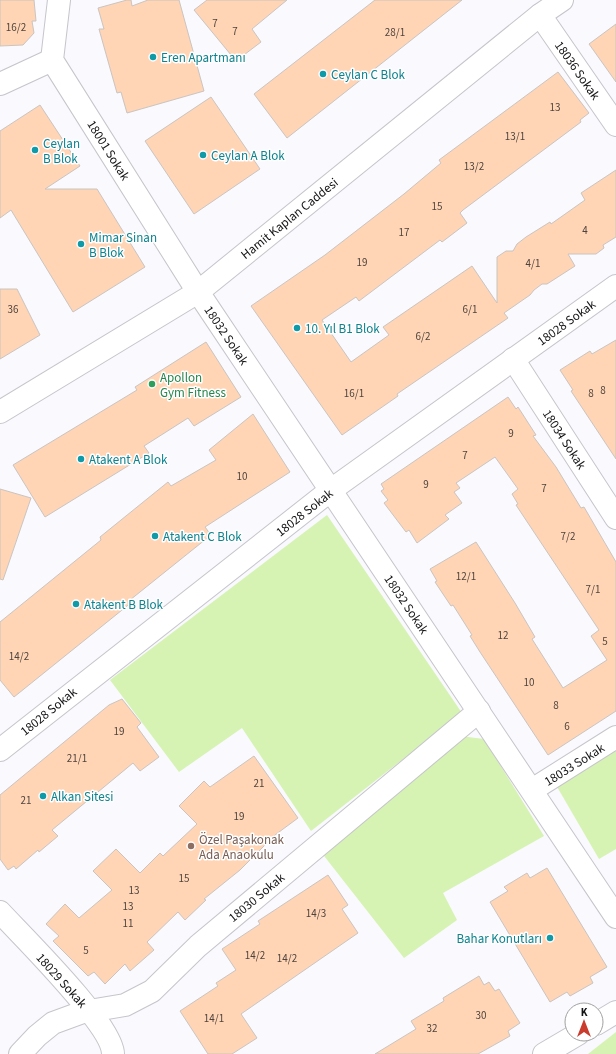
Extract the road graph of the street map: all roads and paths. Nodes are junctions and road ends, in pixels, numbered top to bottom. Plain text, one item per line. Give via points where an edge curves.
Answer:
1 (59, 0) edge
2 (562, 0) edge
3 (540, 15) junction
4 (52, 60) junction
5 (0, 84) edge
6 (616, 125) edge
7 (616, 286) edge
8 (198, 292) junction
9 (513, 360) junction
10 (0, 412) edge
11 (332, 490) junction
12 (616, 518) edge
13 (479, 711) junction
14 (616, 737) edge
15 (0, 750) edge
16 (532, 790) junction
17 (0, 912) edge
18 (616, 917) edge
19 (90, 1011) junction
20 (616, 1012) edge
21 (604, 1019) edge
22 (564, 1042) edge
23 (22, 1053) edge
24 (112, 1054) edge
25 (544, 1054) edge

1 - 4 street
2 - 3 street, Hamit Kaplan Caddesi
3 - 6 street, 18036 Sokak
3 - 8 street, Hamit Kaplan Caddesi
4 - 5 street
4 - 8 street, 18001 Sokak
7 - 9 street, 18028 Sokak
8 - 10 street, Hamit Kaplan Caddesi
8 - 11 street, 18032 Sokak
9 - 11 street, 18028 Sokak
9 - 12 street, 18034 Sokak
11 - 13 street, 18032 Sokak
11 - 15 street, 18028 Sokak
13 - 16 street, 18032 Sokak
13 - 19 street, 18030 Sokak via 198,946 152,991 125,1005
14 - 16 street, 18033 Sokak
16 - 18 street, 18032 Sokak
17 - 19 street, 18029 Sokak
19 - 23 street, 18030 Sokak via 53,1023
19 - 24 street, 18029 Sokak via 110,1042
20 - 21 street
22 - 25 street

